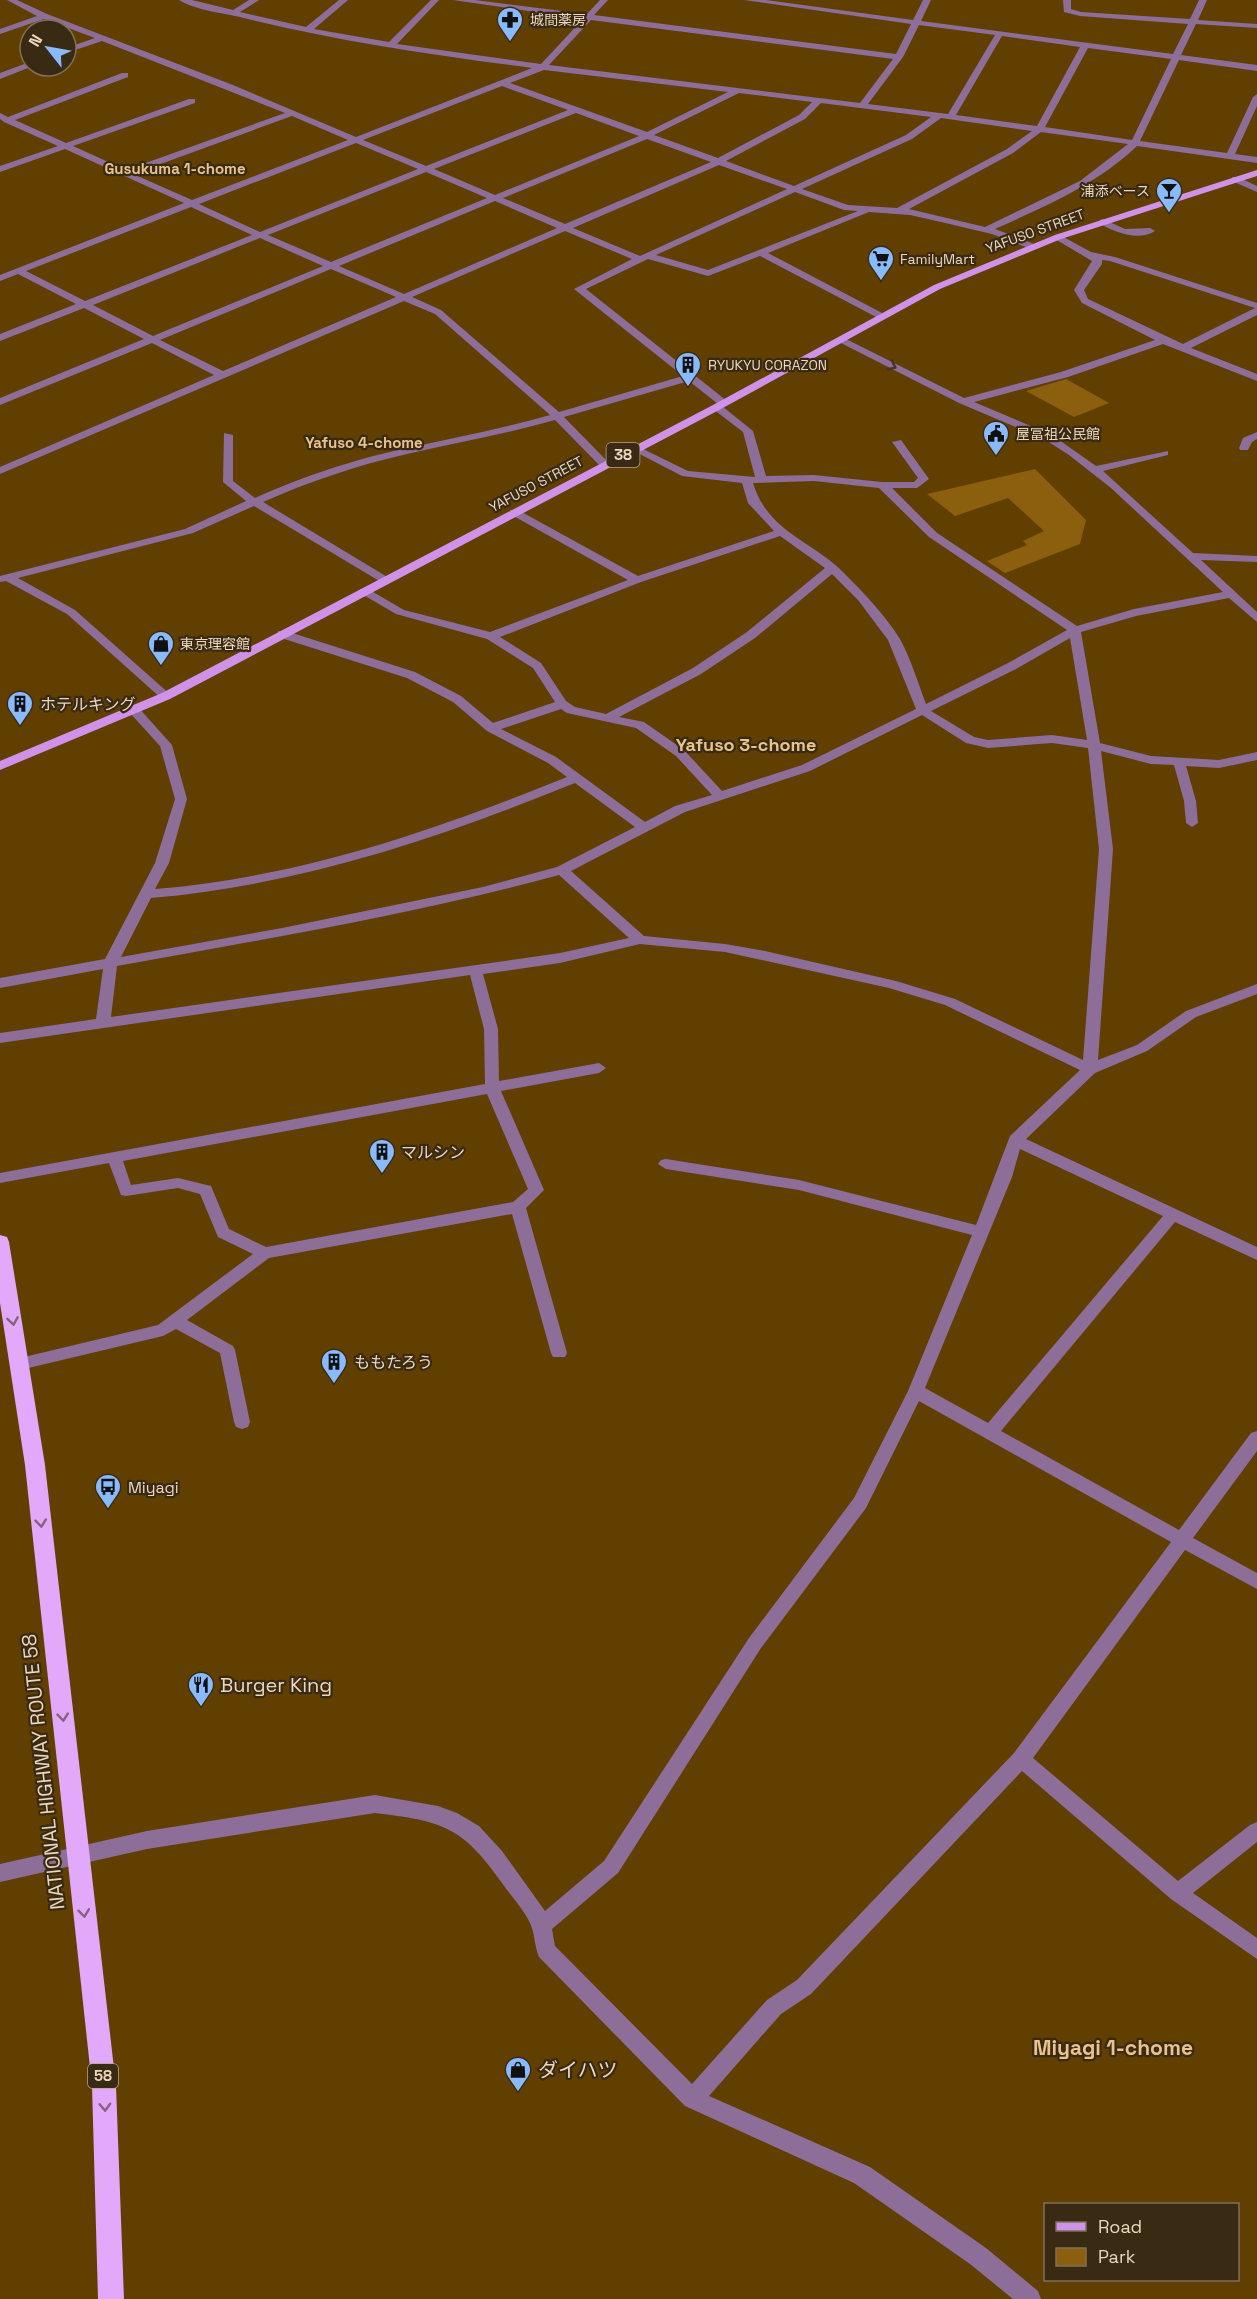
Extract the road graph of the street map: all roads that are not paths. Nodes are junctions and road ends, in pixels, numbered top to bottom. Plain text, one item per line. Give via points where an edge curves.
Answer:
1 (11, 0) edge
2 (183, 0) edge
3 (255, 0) edge
4 (344, 0) edge
5 (435, 0) edge
6 (457, 0) edge
7 (604, 0) edge
8 (748, 0) edge
9 (927, 0) edge
10 (1067, 0) edge
11 (1203, 0) edge
12 (232, 14) junction
13 (44, 16) junction
14 (588, 16) junction
15 (1194, 20) junction
16 (914, 23) junction
17 (1257, 26) edge
18 (306, 31) junction
19 (0, 32) edge
20 (999, 35) junction
21 (103, 38) junction
22 (390, 46) junction
23 (1085, 46) junction
24 (78, 47) edge
25 (899, 57) junction
26 (1177, 58) junction
27 (543, 67) junction
28 (1257, 68) edge
29 (18, 69) edge
30 (125, 75) dead end
31 (0, 76) edge
32 (505, 84) junction
33 (738, 90) junction
34 (1257, 97) edge
35 (820, 99) junction
36 (192, 101) dead end
37 (863, 104) junction
38 (576, 110) junction
39 (290, 114) junction
40 (940, 115) junction
41 (951, 116) junction
42 (4, 118) edge
43 (1040, 129) junction
44 (646, 136) junction
45 (356, 141) junction
46 (1135, 142) junction
47 (67, 146) junction
48 (1230, 156) junction
49 (1257, 160) edge
50 (718, 162) junction
51 (0, 170) edge
52 (426, 170) junction
53 (127, 173) junction
54 (1257, 173) edge
55 (1235, 179) junction
56 (793, 188) junction
57 (1257, 189) edge
58 (493, 198) junction
59 (195, 203) junction
60 (871, 210) junction
61 (897, 212) junction
62 (1104, 222) junction
63 (563, 228) junction
64 (985, 230) junction
65 (1150, 231) dead end
66 (262, 236) junction
67 (1058, 237) junction
68 (1031, 246) junction
69 (760, 253) junction
70 (1092, 255) junction
71 (643, 257) junction
72 (332, 266) junction
73 (19, 271) junction
74 (0, 278) edge
75 (404, 297) junction
76 (86, 305) junction
77 (1257, 306) edge
78 (1257, 311) edge
79 (881, 316) junction
80 (0, 338) edge
81 (154, 339) junction
82 (840, 340) junction
83 (1164, 340) junction
84 (1183, 348) junction
85 (222, 375) junction
86 (688, 378) junction
87 (1257, 378) edge
88 (963, 401) junction
89 (0, 402) edge
90 (720, 405) junction
91 (556, 415) junction
92 (228, 435) dead end
93 (1257, 435) edge
94 (897, 442) dead end
95 (1244, 448) dead end
96 (635, 449) junction
97 (1164, 453) dead end
98 (605, 465) junction
99 (1094, 470) junction
100 (0, 471) edge
101 (761, 479) junction
102 (747, 480) junction
103 (882, 485) junction
104 (254, 502) junction
105 (514, 512) junction
106 (781, 532) junction
107 (1188, 556) junction
108 (1257, 559) edge
109 (832, 568) junction
110 (4, 579) edge
111 (385, 580) junction
112 (637, 580) junction
113 (364, 591) junction
114 (1233, 594) junction
115 (1257, 618) edge
116 (1075, 630) junction
117 (282, 634) junction
118 (491, 636) junction
119 (166, 696) junction
120 (562, 704) junction
121 (134, 710) junction
122 (923, 711) junction
123 (608, 718) junction
124 (491, 728) junction
125 (1094, 745) junction
126 (1257, 756) edge
127 (1179, 762) junction
128 (0, 766) edge
129 (577, 778) junction
130 (720, 796) junction
131 (1192, 823) dead end
132 (644, 828) junction
133 (562, 870) junction
134 (146, 894) junction
135 (640, 940) junction
136 (111, 962) junction
137 (475, 970) junction
138 (0, 983) edge
139 (1257, 989) edge
140 (103, 1022) junction
141 (0, 1038) edge
142 (599, 1068) dead end
143 (1090, 1069) junction
144 (492, 1088) junction
145 (1016, 1140) junction
146 (114, 1156) junction
147 (666, 1164) dead end
148 (0, 1178) edge
149 (518, 1207) junction
150 (1173, 1214) junction
151 (981, 1232) junction
152 (0, 1242) edge
153 (265, 1253) junction
154 (1257, 1254) edge
155 (175, 1321) junction
156 (558, 1353) dead end
157 (20, 1365) junction
158 (916, 1391) junction
159 (242, 1422) dead end
160 (990, 1432) junction
161 (1257, 1438) edge
162 (1184, 1541) junction
163 (1257, 1582) edge
164 (1021, 1759) junction
165 (1257, 1831) edge
166 (77, 1855) junction
167 (0, 1874) edge
168 (1178, 1893) junction
169 (544, 1924) junction
170 (1257, 1950) edge
171 (692, 2099) junction
172 (111, 2299) edge
173 (1030, 2299) edge

1 - 13 street
2 - 12 street
3 - 12 street
4 - 18 street
5 - 22 street
6 - 14 street
7 - 14 street
8 - 16 street
9 - 16 street
10 - 15 street via 1067,10 1080,14
11 - 15 street
12 - 18 street
13 - 19 street
13 - 21 street
14 - 25 street
14 - 27 street
15 - 17 street
15 - 26 street
16 - 20 street
16 - 25 street
18 - 22 street
20 - 23 street
20 - 41 street
21 - 24 street
21 - 39 street
22 - 27 street
23 - 26 street
23 - 43 street
25 - 37 street
26 - 28 street
26 - 46 street
27 - 32 street
27 - 33 street
29 - 31 street
30 - 42 street
32 - 38 street
32 - 45 street
33 - 35 street
33 - 44 street
34 - 48 street
35 - 37 street
35 - 50 street via 802,117
36 - 47 street
37 - 40 street
38 - 44 street
38 - 52 street
39 - 45 street
39 - 53 street
40 - 41 street
40 - 56 street via 909,136
41 - 43 street
42 - 47 street
43 - 46 street
43 - 61 street via 1010,151
44 - 50 street
44 - 58 street
45 - 52 street
45 - 59 street
46 - 48 street
46 - 64 street via 1119,160 1061,195
47 - 51 street
47 - 53 street
48 - 49 street
50 - 56 street
50 - 63 street
52 - 58 street
52 - 66 street
53 - 59 street
54 - 55 main road, YAFUSO STREET / 38
55 - 57 street
55 - 62 main road, YAFUSO STREET / 38
56 - 60 street via 847,208
56 - 71 street
58 - 63 street
58 - 72 street
59 - 66 street
59 - 73 street
60 - 61 street
60 - 69 street
61 - 64 street
62 - 65 street via 1124,232
62 - 67 main road, YAFUSO STREET / 38
63 - 71 street
63 - 75 street
64 - 68 street
66 - 72 street
66 - 76 street
67 - 68 main road, YAFUSO STREET / 38
67 - 70 street
68 - 79 main road, YAFUSO STREET / 38
69 - 71 street via 708,273
69 - 79 street
70 - 77 street
70 - 83 street via 1097,264 1079,290 1080,295
71 - 86 street via 579,289
72 - 75 street
72 - 81 street
73 - 74 street
73 - 76 street
75 - 85 street
75 - 91 street via 438,312
76 - 80 street
76 - 81 street
78 - 84 street
79 - 82 main road, YAFUSO STREET / 38
81 - 85 street
81 - 89 street
82 -> 88 street
82 - 90 main road, YAFUSO STREET / 38
83 - 84 street
83 - 88 street via 1077,373
84 - 87 street
85 - 100 street
86 - 90 street
86 - 91 street
88 - 99 street via 1048,437
90 - 96 main road, YAFUSO STREET / 38
90 - 101 street via 748,431
91 - 98 street
91 - 104 street via 512,429 402,452 286,488
92 - 104 street via 228,482
93 - 95 street via 1247,440
94 - 103 street via 924,479 917,485
96 - 98 main road, YAFUSO STREET / 38
96 - 102 street via 686,474
97 - 99 street
98 - 105 main road, YAFUSO STREET / 38
99 - 107 street
101 - 102 street
101 - 103 street via 814,478
102 - 106 street via 754,503
103 - 116 street via 933,535
104 - 110 street via 189,531
104 - 111 street
105 - 111 main road, YAFUSO STREET / 38
105 - 112 street
106 - 109 street
106 - 112 street
107 - 108 street
107 - 114 street
109 - 122 street via 862,598 894,640
109 - 123 street via 751,635 697,671
110 - 119 street via 71,612
111 - 113 main road, YAFUSO STREET / 38
112 - 118 street
113 - 117 main road, YAFUSO STREET / 38
113 - 118 street via 400,612
114 - 115 street
114 - 116 street via 1134,613
116 - 122 street
116 - 125 street
117 - 119 main road, YAFUSO STREET / 38
117 - 124 street via 411,675 457,699
118 - 120 street via 537,666
119 - 121 main road, YAFUSO STREET / 38
120 - 123 street via 571,710
120 - 124 street
121 - 128 main road, YAFUSO STREET / 38
121 - 134 street via 166,745 181,799 162,863
122 - 125 street via 970,740 988,744 1052,739
122 - 130 street via 806,768
123 - 130 street via 640,725 680,753
124 - 129 street
125 - 127 street via 1151,760
125 - 143 street via 1106,849
126 - 127 street via 1219,764
127 - 131 street
129 - 132 street
129 - 134 street via 477,818 346,860 204,891
130 - 132 street via 680,809
132 - 133 street
133 - 135 street
133 - 136 street via 338,921
134 - 136 street
135 - 137 street via 560,958
135 - 143 street via 765,955 891,984 950,1002
136 - 138 street
136 - 140 street
137 - 140 street
137 - 144 street via 491,1029
139 - 143 street via 1191,1014 1142,1048
140 - 141 street
142 - 144 street
143 - 145 street
144 - 146 street
144 - 149 street via 536,1190
145 - 150 street
145 - 151 street
146 - 148 street
146 - 153 street via 126,1191 178,1183 206,1190 223,1233
147 - 151 street via 799,1185
149 - 153 street
149 - 156 street
150 - 154 street
150 - 160 street
151 - 158 street
152 -> 157 highway, NATIONAL HIGHWAY ROUTE 58 / 58
153 - 155 street
155 - 157 street via 163,1330
155 - 159 street via 227,1350
157 -> 166 highway, NATIONAL HIGHWAY ROUTE 58 / 58 via 35,1465
158 - 160 street
158 - 169 street via 860,1503 755,1643 611,1867
160 - 162 street
161 - 162 street
162 - 163 street
162 - 164 street
164 - 168 street
164 - 171 street via 804,1987 774,2007
165 - 168 street
166 - 167 street
166 - 169 street via 375,1804 410,1808 450,1819 471,1831
166 -> 172 highway, NATIONAL HIGHWAY ROUTE 58 / 58 via 104,2086
168 - 170 street
169 - 171 street via 546,1950
171 - 173 street via 862,2175 978,2256

